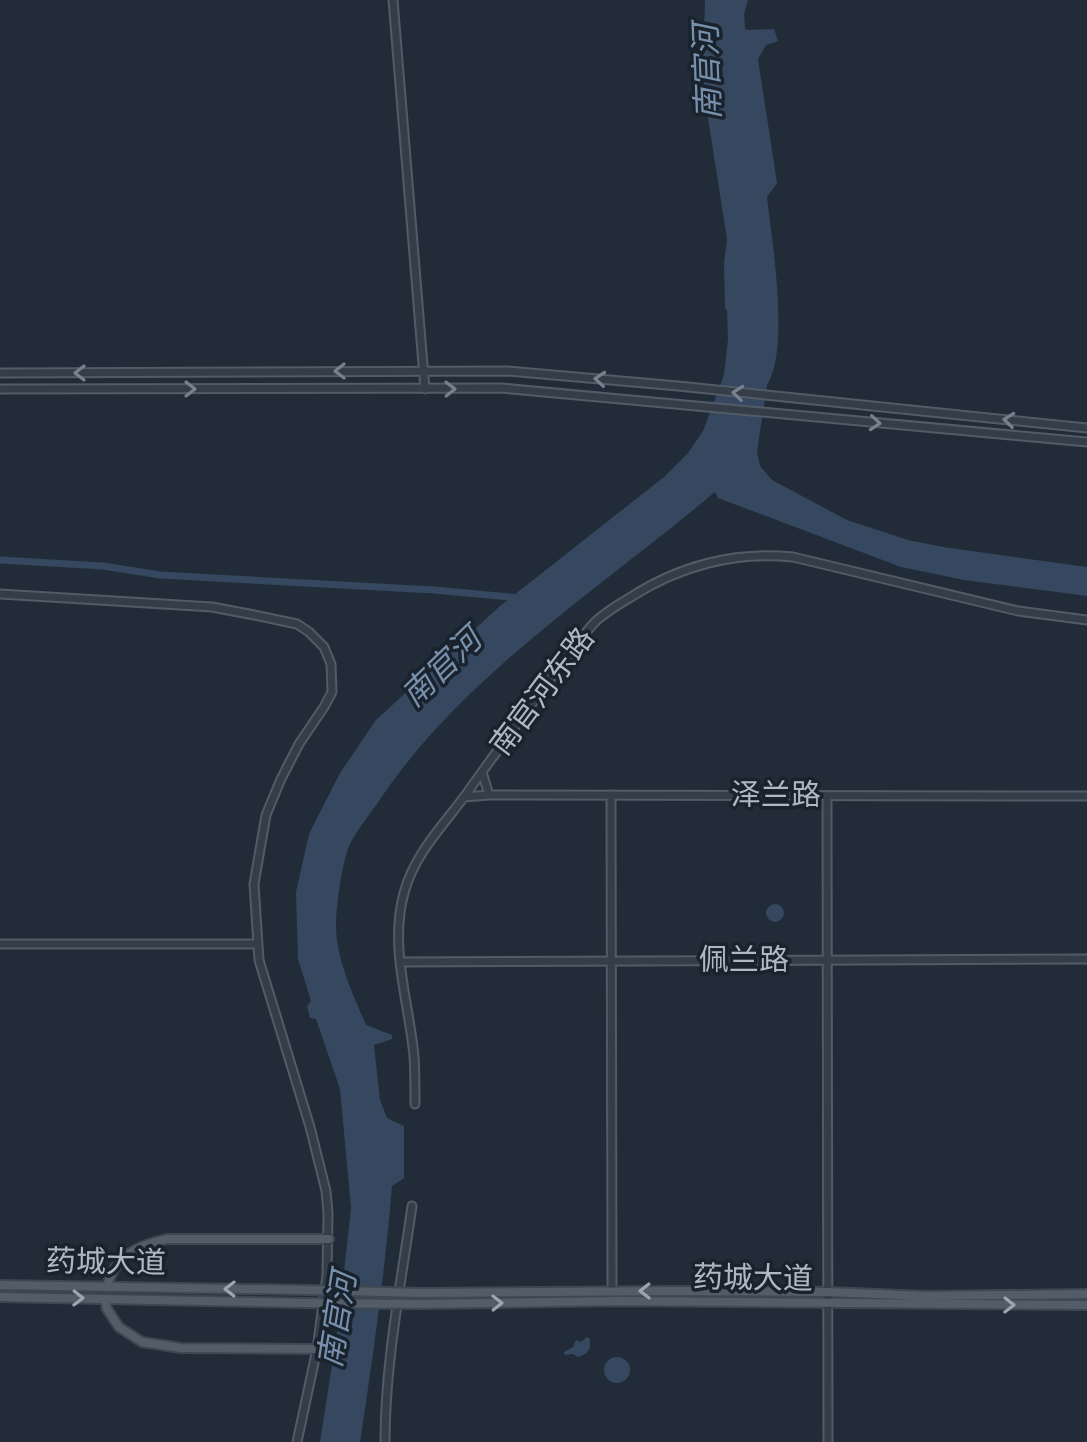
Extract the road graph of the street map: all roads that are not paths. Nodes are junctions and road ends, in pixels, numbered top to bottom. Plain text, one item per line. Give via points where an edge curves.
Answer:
1 (393, 0) edge
2 (423, 371) junction
3 (0, 373) edge
4 (0, 389) edge
5 (425, 389) junction
6 (1087, 428) edge
7 (1087, 442) edge
8 (0, 594) edge
9 (1087, 620) edge
10 (482, 772) junction
11 (489, 795) junction
12 (611, 795) junction
13 (827, 796) junction
14 (1087, 796) edge
15 (464, 797) junction
16 (0, 944) edge
17 (257, 944) junction
18 (1087, 959) edge
19 (827, 960) junction
20 (611, 961) junction
21 (400, 962) junction
22 (415, 1104) dead end
23 (412, 1206) dead end
24 (329, 1239) junction
25 (0, 1285) edge
26 (107, 1287) junction
27 (612, 1291) junction
28 (828, 1292) junction
29 (1087, 1294) edge
30 (0, 1297) edge
31 (105, 1299) junction
32 (828, 1303) junction
33 (1087, 1305) edge
34 (317, 1349) junction
35 (297, 1442) edge
36 (385, 1442) edge
37 (828, 1442) edge

1 - 2 street
2 -> 3 street
2 - 5 street
6 -> 2 street via 507,371
4 -> 5 street
5 -> 7 street via 501,388
8 - 17 street via 212,607 297,624 324,647 332,692 299,744 266,815 254,884
9 - 10 street, 南官河东路 via 1018,611 793,557 707,563 641,590 598,620
10 - 11 street
10 - 15 street, 南官河东路
11 - 12 street, 泽兰路
11 - 15 street, 泽兰路
12 - 13 street, 泽兰路
12 - 20 street
13 - 14 street, 泽兰路
13 - 19 street
15 - 21 street, 南官河东路 via 409,874 400,920
16 - 17 street
17 - 24 street via 326,1191
18 - 19 street, 佩兰路
19 - 20 street, 佩兰路
19 - 28 street
20 - 21 street, 佩兰路
20 - 27 street
21 - 22 street, 南官河东路
23 - 36 street
24 - 26 main road via 167,1239 129,1253 115,1265
24 - 34 street
25 - 26 main road, 药城大道
27 -> 26 main road, 药城大道, bridge
28 -> 27 main road, 药城大道
28 - 29 main road, 药城大道
28 - 32 street
30 -> 31 main road, 药城大道
31 -> 32 main road, 药城大道, bridge
31 - 34 main road via 119,1327 142,1342 181,1348
32 -> 33 main road, 药城大道
32 - 37 street
34 - 35 street

